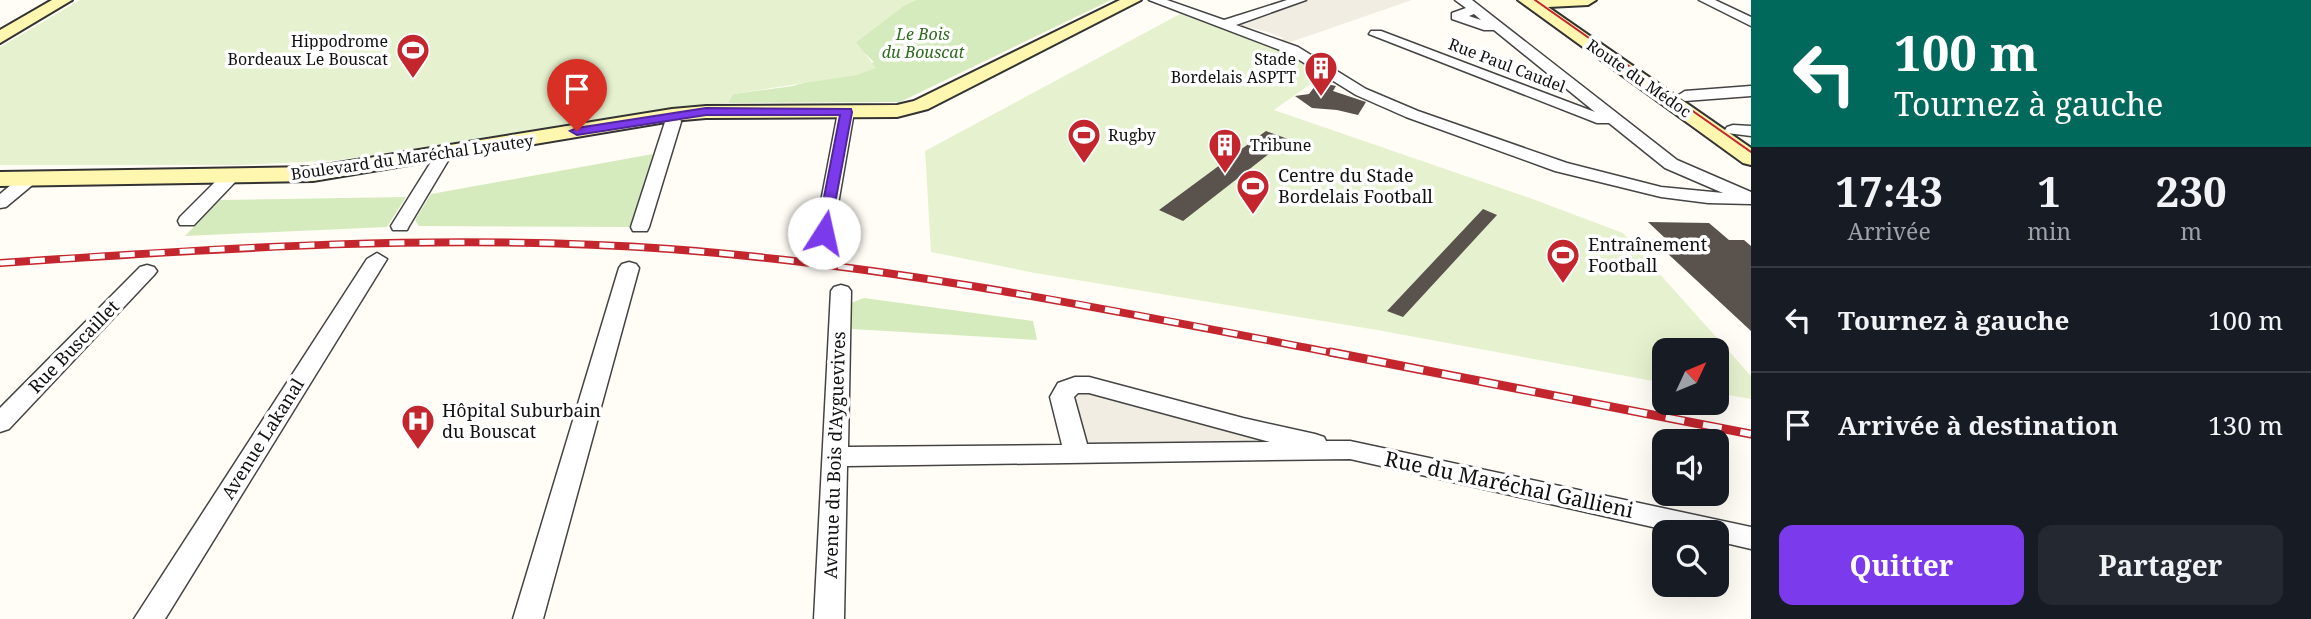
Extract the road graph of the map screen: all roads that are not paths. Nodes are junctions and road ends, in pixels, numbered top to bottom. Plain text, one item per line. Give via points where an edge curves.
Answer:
1 (64, 0) edge
2 (1132, 0) edge
3 (1155, 0) edge
4 (1300, 0) edge
5 (1461, 0) edge
6 (1588, 0) edge
7 (1705, 0) edge
8 (1540, 2) edge
9 (1751, 22) edge
10 (1226, 24) junction
11 (1376, 34) dead end
12 (0, 38) edge
13 (1751, 91) edge
14 (1580, 94) junction
15 (1685, 96) junction
16 (1560, 104) junction
17 (846, 112) junction
18 (672, 116) junction
19 (1626, 128) junction
20 (1742, 130) edge
21 (1751, 142) edge
22 (444, 154) junction
23 (1751, 158) edge
24 (1671, 164) junction
25 (230, 177) junction
26 (0, 178) edge
27 (30, 178) junction
28 (1639, 187) junction
29 (1749, 198) edge
30 (0, 203) edge
31 (187, 221) dead end
32 (400, 226) dead end
33 (640, 227) dead end
34 (824, 233) dead end
35 (377, 259) dead end
36 (629, 268) dead end
37 (147, 271) dead end
38 (841, 291) dead end
39 (0, 423) edge
40 (1350, 450) junction
41 (1077, 455) junction
42 (834, 457) junction
43 (1751, 538) edge
44 (149, 619) edge
45 (528, 619) edge
46 (829, 619) edge

1 - 12 street
2 - 17 street, Boulevard du Maréchal Lyautey via 922,105 897,111
3 - 10 street
4 - 10 street
5 - 14 street
6 - 8 street
7 - 9 street
8 - 15 street, Route du Médoc
8 - 23 street, Route du Médoc
10 - 28 street via 1293,50 1380,100
11 - 16 street, Rue Paul Caudel
13 - 15 street
14 - 16 street
14 - 19 street
15 - 20 street, Route du Médoc
16 - 19 street, Rue Paul Caudel
17 - 18 street, Boulevard du Maréchal Lyautey
17 - 34 street
18 - 22 street, Boulevard du Maréchal Lyautey
18 - 33 street
19 - 24 street
20 - 21 street, Route du Médoc
22 - 25 street, Boulevard du Maréchal Lyautey via 313,174
22 - 32 street
24 - 28 street
24 - 29 street
25 - 27 street, Boulevard du Maréchal Lyautey
25 - 31 street
26 - 27 street, Boulevard du Maréchal Lyautey
27 - 30 street
28 - 29 street via 1709,198
35 - 44 street, Avenue Lakanal
36 - 45 street
37 - 39 street, Rue Buscaillet
38 - 42 street, Avenue du Bois d'Ayguevives
40 - 41 street, Rue du Maréchal Gallieni
40 - 41 street, Rue du Maréchal Gallieni via 1075,385 1062,397
40 - 43 street, Rue du Maréchal Gallieni
41 - 42 street, Rue du Maréchal Gallieni
42 - 46 street, Avenue du Bois d'Ayguevives

